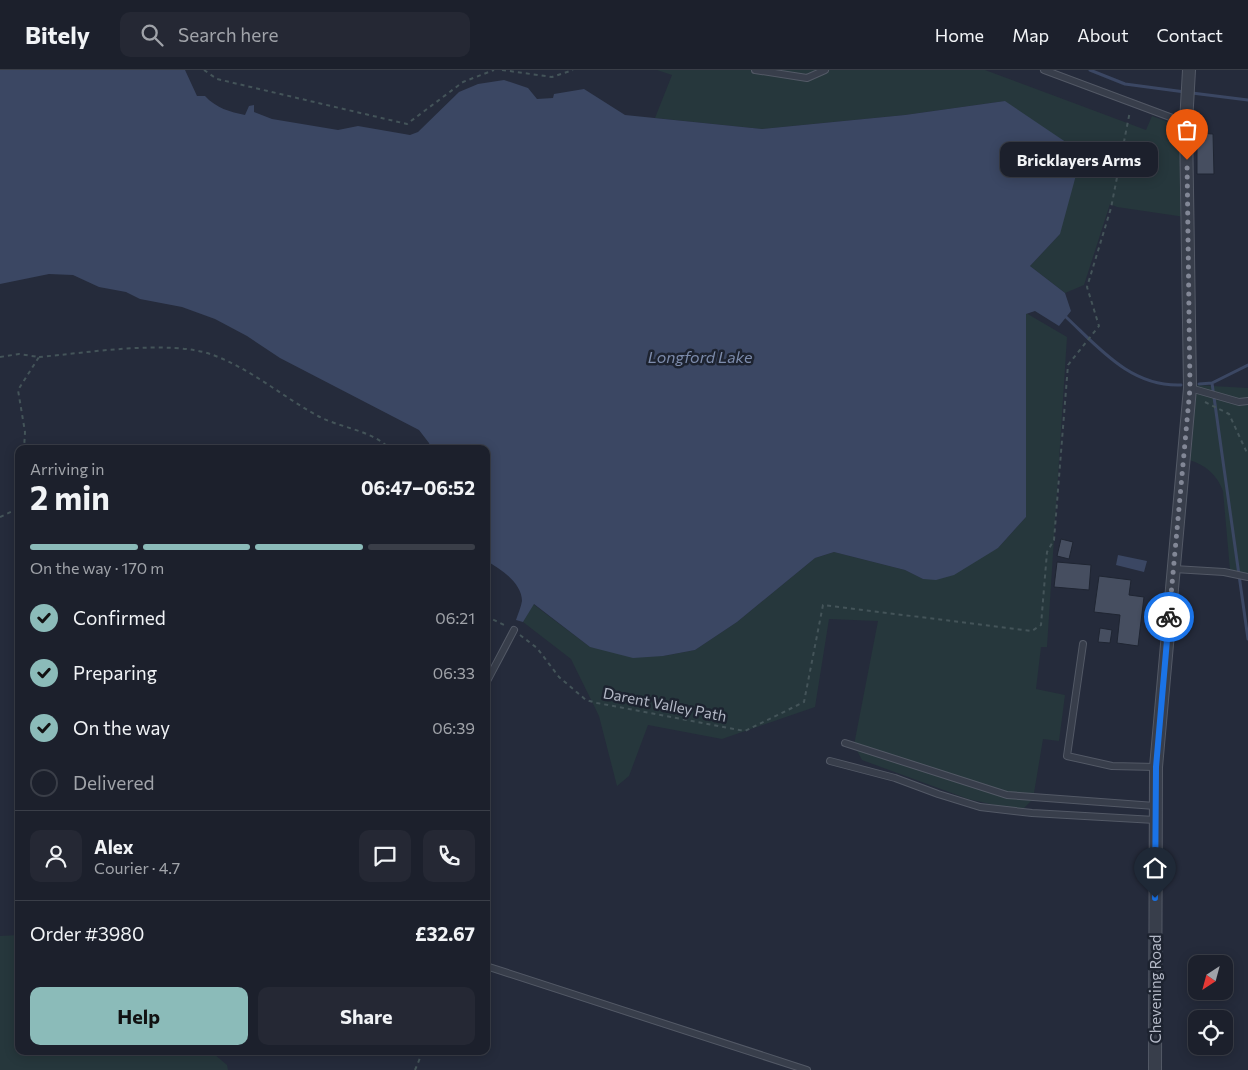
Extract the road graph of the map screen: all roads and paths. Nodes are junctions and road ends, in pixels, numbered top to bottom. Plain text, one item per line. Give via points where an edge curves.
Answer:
1 (204, 70) edge
2 (494, 70) edge
3 (502, 70) edge
4 (572, 70) edge
5 (755, 70) edge
6 (825, 70) edge
7 (1044, 70) edge
8 (1189, 70) edge
9 (1131, 103) junction
10 (1186, 123) junction
11 (0, 357) edge
12 (40, 357) junction
13 (1190, 388) junction
14 (1248, 401) edge
15 (1208, 403) dead end
16 (24, 445) edge
17 (384, 445) edge
18 (1248, 455) edge
19 (15, 510) edge
20 (0, 518) edge
21 (1174, 569) junction
22 (1247, 577) edge
23 (490, 618) edge
24 (514, 630) junction
25 (1083, 644) dead end
26 (490, 676) edge
27 (845, 743) dead end
28 (830, 761) dead end
29 (1156, 767) junction
30 (1155, 806) junction
31 (1155, 820) junction
32 (490, 967) edge
33 (421, 1055) edge
34 (415, 1070) edge
35 (807, 1070) edge
36 (1156, 1070) edge

1 - 2 path via 217,79 407,124 464,82
3 - 4 path via 552,76
5 - 6 lane via 807,78
7 - 9 lane
8 - 10 street, Chevening Road
9 - 10 lane
9 - 24 path, Darent Valley Path via 1111,208 1088,287 1099,326 1068,365 1054,540 1047,552 1041,625 1032,631 823,605 804,702 745,731 586,700 559,677 537,648
10 - 13 street, Chevening Road
11 - 12 path via 19,354
12 - 16 path via 18,390 26,432
12 - 17 path via 162,348 193,349 234,364 319,417 373,437
13 - 14 lane via 1239,402
13 - 21 street, Chevening Road
15 - 18 path via 1229,414
19 - 20 path
21 - 22 lane
21 - 29 street, Chevening Road
23 - 24 path, Darent Valley Path
24 - 26 lane
25 - 29 lane via 1067,756 1112,766
27 - 30 lane via 1007,795
28 - 31 lane via 894,778 980,807
29 - 30 street, Chevening Road
30 - 31 street, Chevening Road
31 - 36 street, Chevening Road
32 - 35 lane
33 - 34 path

